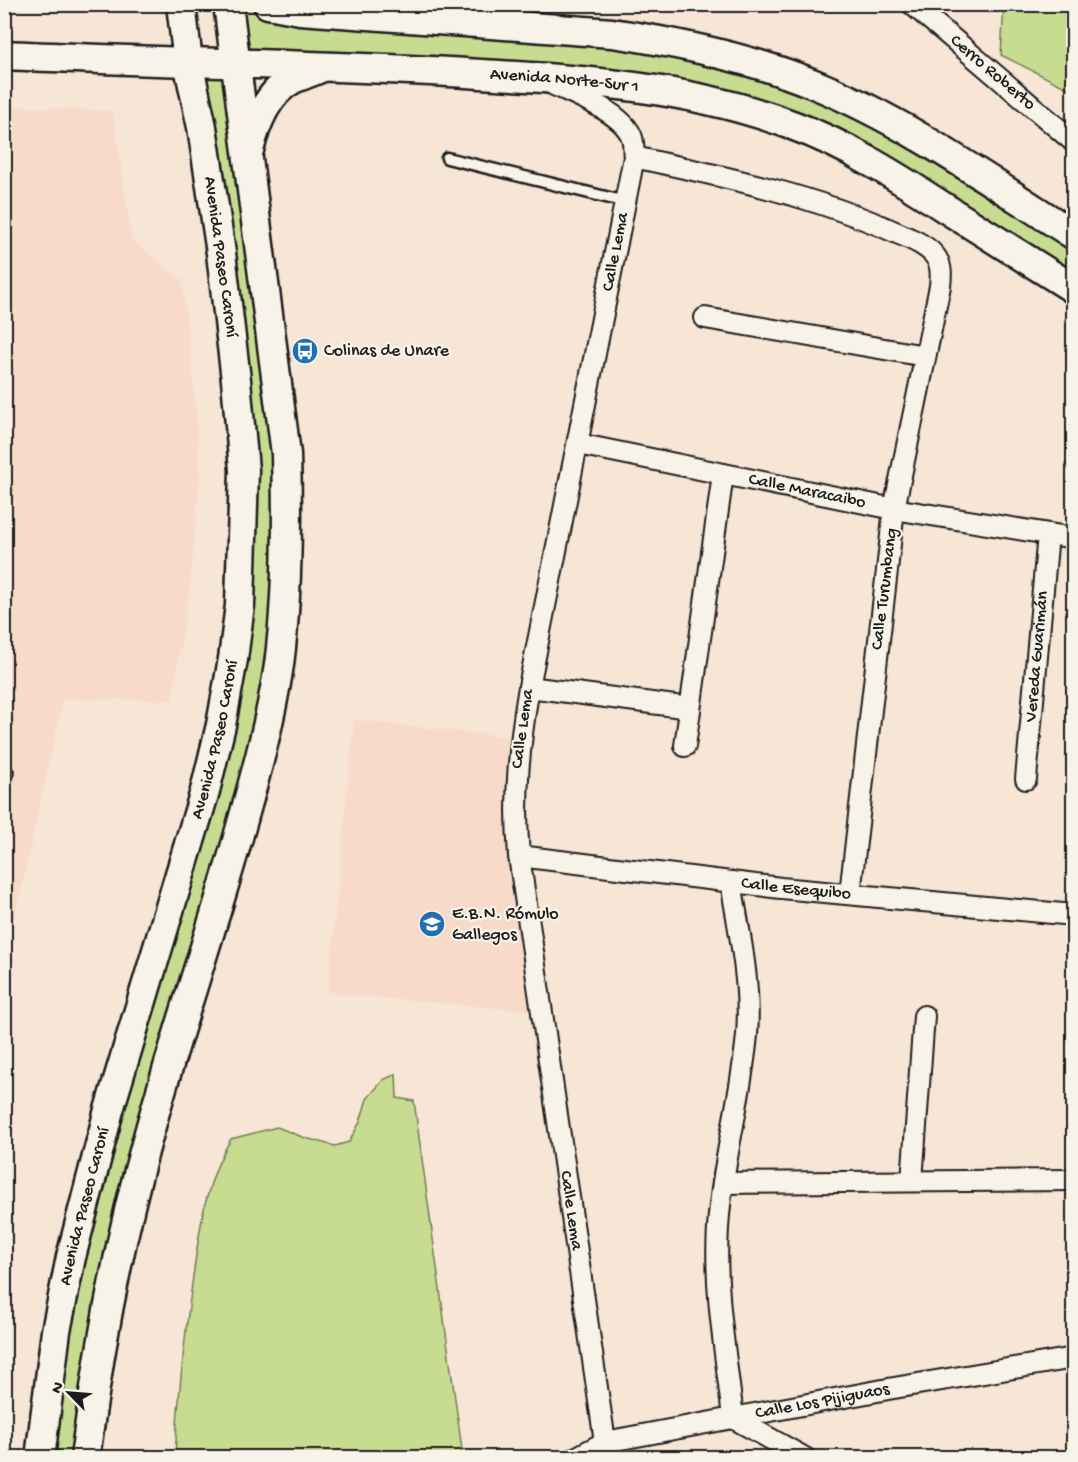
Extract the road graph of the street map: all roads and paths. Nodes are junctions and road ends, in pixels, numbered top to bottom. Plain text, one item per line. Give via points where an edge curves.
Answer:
1 (181, 4) edge
2 (228, 4) edge
3 (268, 4) edge
4 (912, 4) edge
5 (291, 7) edge
6 (443, 12) edge
7 (4, 55) edge
8 (188, 62) junction
9 (236, 64) junction
10 (326, 66) junction
11 (534, 76) junction
12 (1074, 142) edge
13 (248, 155) junction
14 (634, 157) junction
15 (447, 158) dead end
16 (626, 202) junction
17 (1074, 235) edge
18 (1074, 289) edge
19 (705, 318) dead end
20 (925, 356) junction
21 (578, 444) junction
22 (723, 474) junction
23 (894, 509) junction
24 (1048, 534) junction
25 (1074, 538) edge
26 (529, 687) junction
27 (690, 708) junction
28 (685, 746) dead end
29 (1026, 779) dead end
30 (519, 856) junction
31 (731, 882) junction
32 (850, 894) junction
33 (1074, 915) edge
34 (924, 1016) dead end
35 (1074, 1180) edge
36 (912, 1181) junction
37 (723, 1183) junction
38 (1074, 1358) edge
39 (733, 1418) junction
40 (605, 1442) junction
41 (40, 1458) edge
42 (85, 1458) edge
43 (575, 1458) edge
44 (805, 1458) edge

1 - 8 street, Avenida Paseo Caroní
2 - 9 street
3 - 5 street
4 - 12 street, Cerro Roberto
5 - 6 street
6 - 17 street via 662,40 766,67 814,84 896,123
7 - 8 street, Avenida Norte-Sur 1
8 - 9 street, Avenida Norte-Sur 1
8 - 41 street, Avenida Paseo Caroní via 219,242 236,380 244,470 240,605 229,681 205,791 110,1110 71,1257 56,1331
9 - 10 street, Avenida Norte-Sur 1
9 - 13 street
10 - 11 street, Avenida Norte-Sur 1
10 - 13 street via 292,80 271,98 255,128
11 - 14 street, Calle Lema via 617,117 632,136
11 - 18 street, Avenida Norte-Sur 1 via 651,88 791,124 897,177
13 - 42 street via 286,454 287,565 278,667 248,804 171,1055 126,1222 107,1307
14 - 16 street, Calle Lema
14 - 20 street, Calle Turumbang via 788,194 919,243 937,258 941,271
15 - 16 lane
16 - 21 street, Calle Lema
19 - 20 street
20 - 23 street, Calle Turumbang
21 - 22 street, Calle Maracaibo
21 - 26 street, Calle Lema
22 - 23 street, Calle Maracaibo
22 - 27 street
23 - 24 street, Calle Maracaibo
23 - 32 street, Calle Turumbang
24 - 25 street, Calle Maracaibo
24 - 29 street, Vereda Guarimán
26 - 27 street
26 - 30 street, Calle Lema via 516,778
27 - 28 street
30 - 31 street, Calle Esequibo
30 - 40 street, Calle Lema
31 - 32 street, Calle Esequibo
31 - 37 street via 745,977 747,1034
32 - 33 street, Calle Esequibo
34 - 36 street
35 - 36 street
36 - 37 street
37 - 39 street via 716,1258
38 - 39 street, Calle Los Pijiguaos
39 - 40 street, Calle Los Pijiguaos
39 - 44 street
40 - 43 street, Calle Los Pijiguaos

